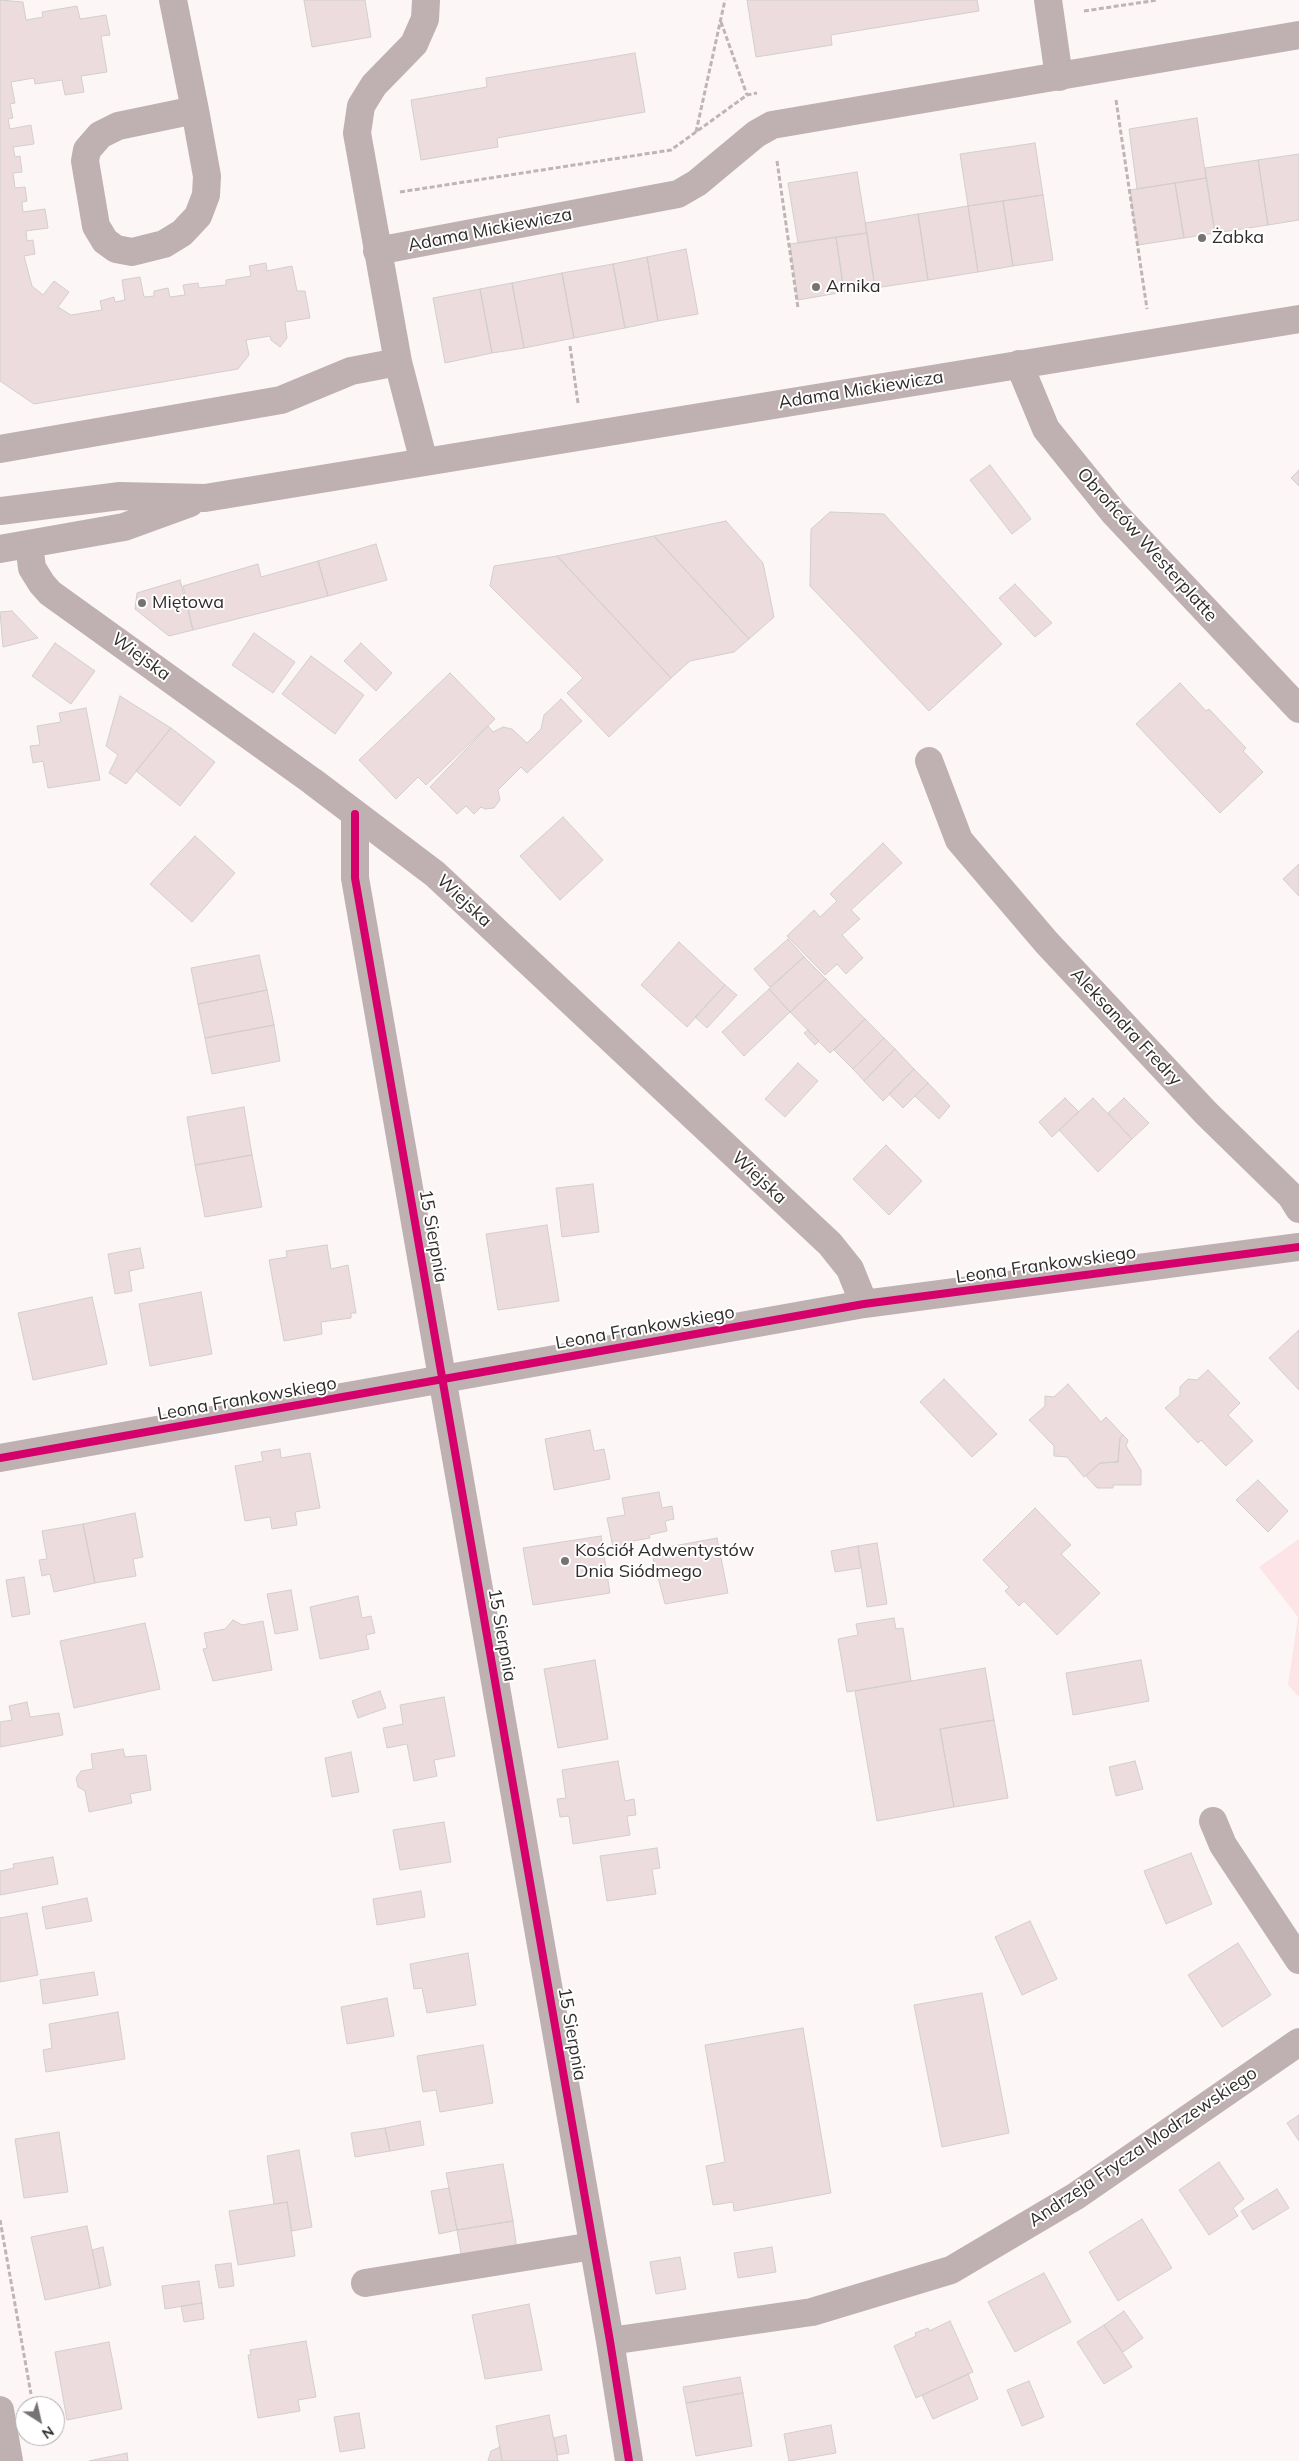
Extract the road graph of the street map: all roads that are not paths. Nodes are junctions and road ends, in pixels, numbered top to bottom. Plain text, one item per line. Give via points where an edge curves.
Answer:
1 (173, 0) edge
2 (426, 0) edge
3 (1048, 0) edge
4 (1299, 35) edge
5 (1072, 75) junction
6 (195, 110) junction
7 (377, 251) junction
8 (1299, 319) edge
9 (398, 362) junction
10 (1019, 364) junction
11 (0, 449) edge
12 (424, 462) junction
13 (205, 498) junction
14 (0, 511) edge
15 (29, 544) junction
16 (0, 548) edge
17 (1299, 709) edge
18 (929, 760) dead end
19 (355, 814) junction
20 (1299, 1209) edge
21 (1299, 1247) edge
22 (864, 1304) junction
23 (442, 1380) junction
24 (0, 1458) edge
25 (1213, 1821) dead end
26 (1299, 1960) edge
27 (1299, 2042) edge
28 (593, 2246) junction
29 (366, 2283) dead end
30 (610, 2341) junction
31 (0, 2410) edge
32 (9, 2461) edge
33 (629, 2461) edge

1 - 6 street
2 - 7 street via 425,19 414,44 374,85 361,106 357,133
3 - 5 street
4 - 5 street, Adama Mickiewicza
5 - 7 street, Adama Mickiewicza via 772,125 678,194
6 - 6 street via 207,176 206,195 198,216 182,233 164,244 132,252 116,249 96,226 85,161 88,150 100,135 118,126
7 - 9 street
8 - 10 street, Adama Mickiewicza
9 - 11 street via 351,371 281,400
9 - 12 street
10 - 12 street, Adama Mickiewicza
10 - 17 street, Obrońców Westerplatte via 1046,429 1114,513
12 - 13 street, Adama Mickiewicza
13 - 14 street, Adama Mickiewicza via 120,496
13 - 15 street, Adama Mickiewicza via 124,527
15 - 16 street, Adama Mickiewicza
15 - 19 street, Wiejska via 32,568 50,593
18 - 20 street, Aleksandra Fredry via 959,840 1047,943 1206,1113 1291,1196
19 - 22 street, Wiejska via 435,874 830,1244 850,1269
19 - 23 street, 15 Sierpnia via 355,878
21 - 22 street, Leona Frankowskiego
22 - 23 street, Leona Frankowskiego
23 - 24 street, Leona Frankowskiego
23 - 28 street, 15 Sierpnia
25 - 26 street via 1223,1845
27 - 30 street, Andrzeja Frycza Modrzewskiego via 1076,2196 951,2270 812,2312
28 - 29 street
28 - 30 street, 15 Sierpnia
30 - 33 street, 15 Sierpnia
31 - 32 street

